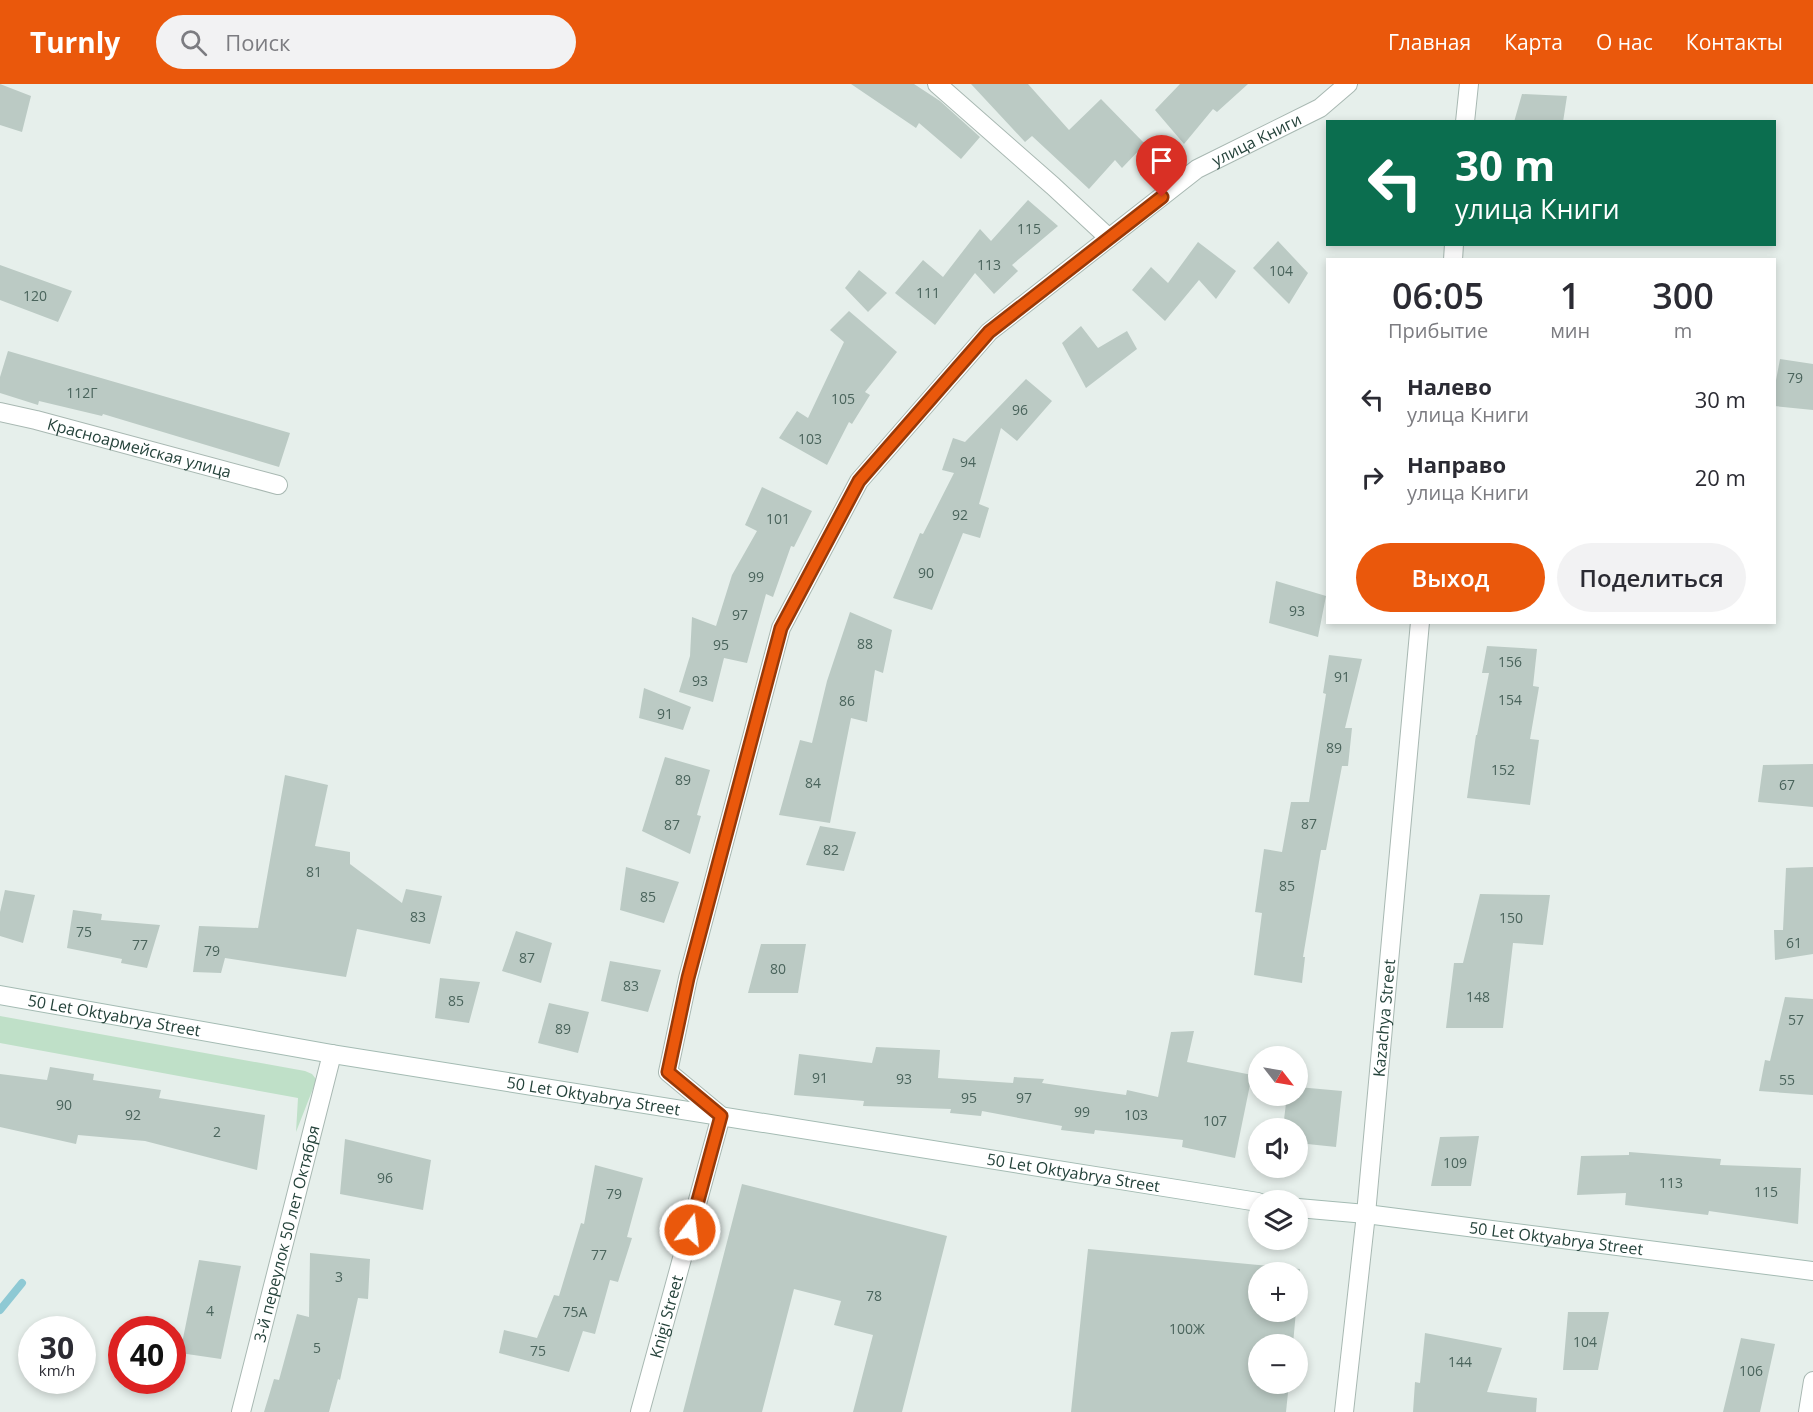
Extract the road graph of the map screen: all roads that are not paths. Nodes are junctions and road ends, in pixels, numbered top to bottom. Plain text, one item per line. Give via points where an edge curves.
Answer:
1 (937, 84) edge
2 (1348, 84) edge
3 (1469, 84) edge
4 (1465, 120) edge
5 (1109, 238) junction
6 (0, 412) edge
7 (278, 485) dead end
8 (1420, 624) edge
9 (0, 995) edge
10 (332, 1054) junction
11 (721, 1116) junction
12 (1248, 1200) edge
13 (1308, 1209) edge
14 (1366, 1214) junction
15 (1813, 1270) edge
16 (1813, 1381) edge
17 (241, 1412) edge
18 (640, 1412) edge
19 (1344, 1412) edge
20 (1808, 1412) edge

1 - 5 street
2 - 5 street, улица Книги via 1320,108 1197,169
3 - 4 street
5 - 11 street, улица Книги via 989,332 859,481 781,628 688,978 668,1072
6 - 7 street, Красноармейская улица
8 - 14 street, Kazachya Street
9 - 10 street, 50 Let Oktyabrya Street
10 - 11 street, 50 Let Oktyabrya Street
10 - 17 street, 3-й переулок 50 лет Октября
11 - 12 street, 50 Let Oktyabrya Street
11 - 18 street, Knigi Street
13 - 14 street, 50 Let Oktyabrya Street
14 - 15 street, 50 Let Oktyabrya Street
14 - 19 street, Kazachya Street
16 - 20 street

